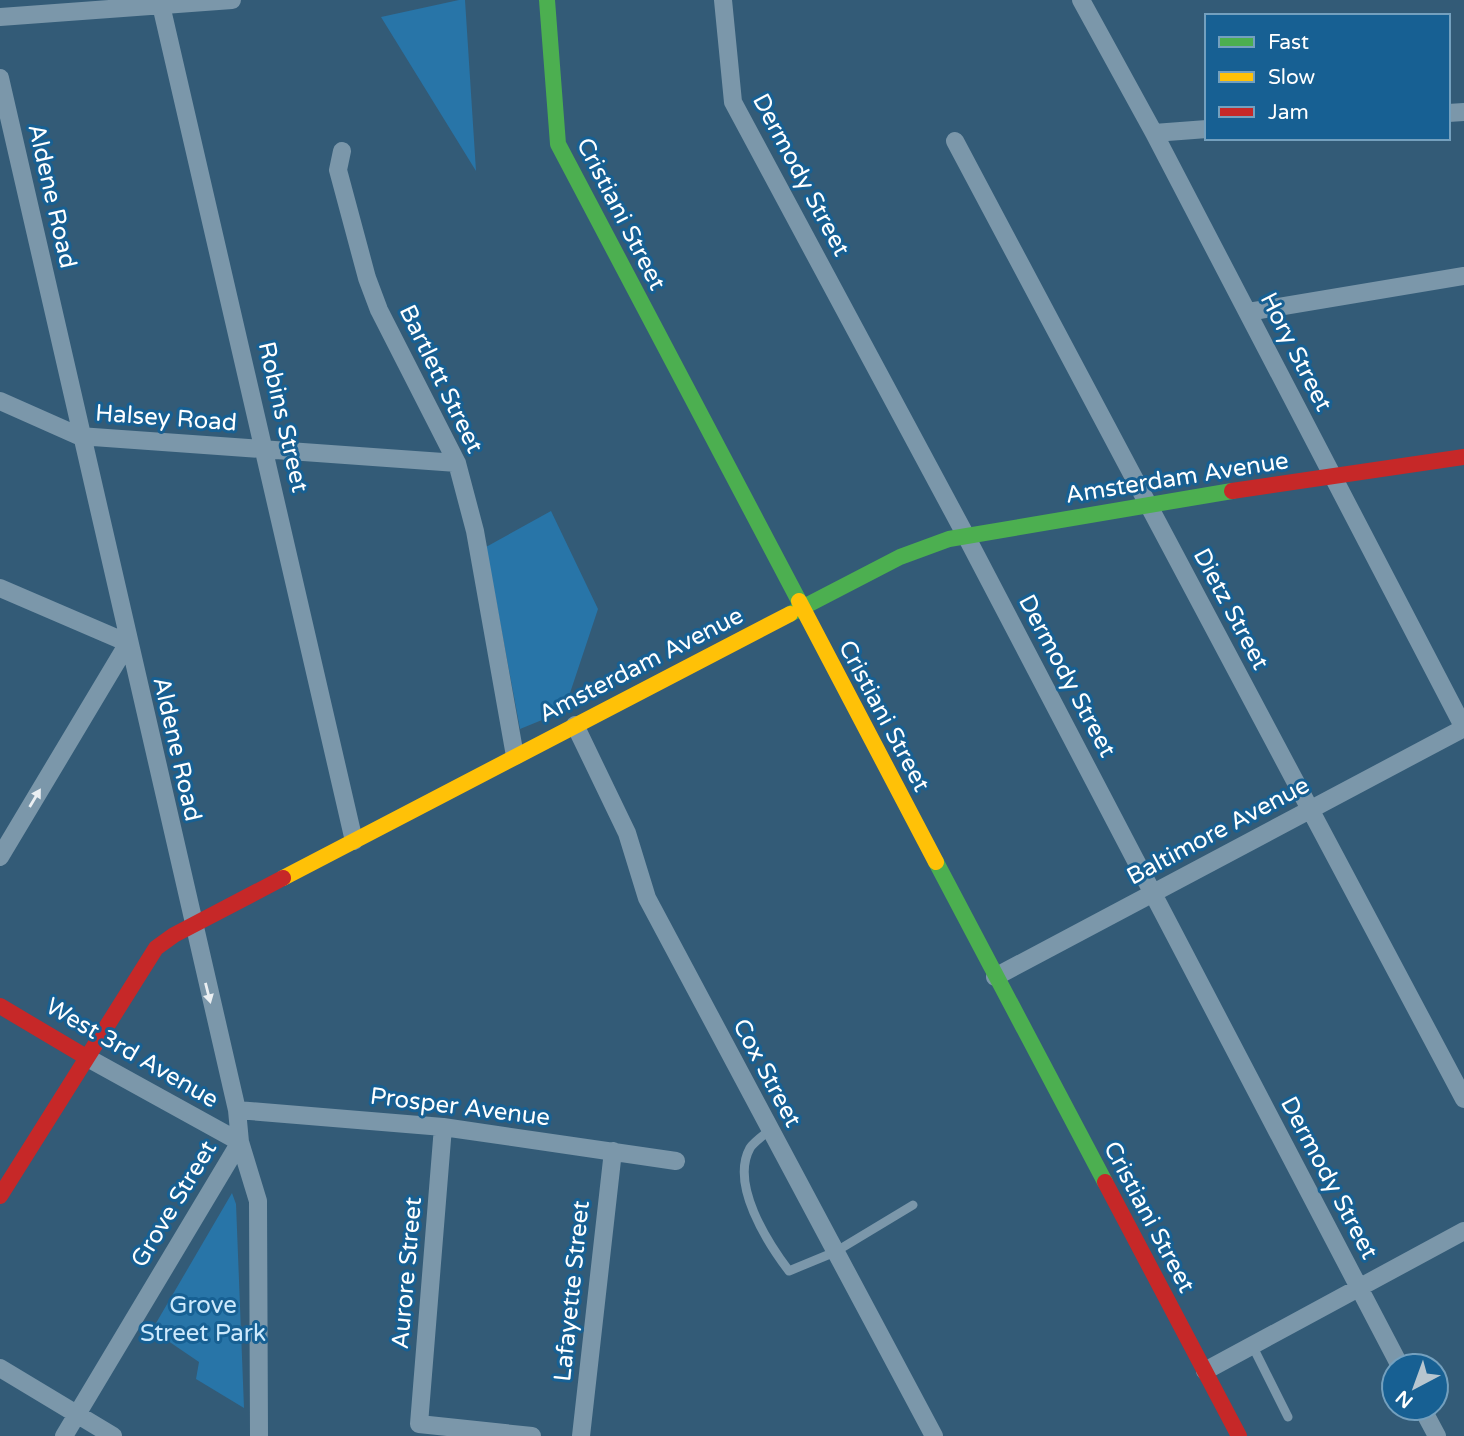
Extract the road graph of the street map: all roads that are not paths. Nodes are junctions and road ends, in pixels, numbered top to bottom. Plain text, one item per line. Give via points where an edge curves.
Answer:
1 (232, 0) edge
2 (547, 0) edge
3 (723, 0) edge
4 (1082, 0) edge
5 (161, 5) junction
6 (0, 17) edge
7 (0, 78) edge
8 (1205, 129) edge
9 (1154, 133) junction
10 (955, 141) dead end
11 (342, 151) dead end
12 (1464, 276) edge
13 (1248, 312) junction
14 (0, 401) edge
15 (81, 436) junction
16 (266, 449) junction
17 (1464, 457) edge
18 (457, 463) junction
19 (1332, 478) junction
20 (1147, 503) junction
21 (966, 536) junction
22 (0, 588) edge
23 (802, 608) junction
24 (128, 643) junction
25 (575, 725) junction
26 (1464, 728) edge
27 (515, 756) junction
28 (1310, 810) junction
29 (354, 841) junction
30 (0, 857) edge
31 (1153, 893) junction
32 (192, 926) junction
33 (995, 977) junction
34 (0, 1006) edge
35 (86, 1057) junction
36 (1464, 1099) edge
37 (237, 1110) junction
38 (443, 1127) junction
39 (770, 1130) junction
40 (240, 1142) junction
41 (613, 1151) junction
42 (676, 1161) dead end
43 (0, 1196) edge
44 (913, 1205) dead end
45 (1464, 1231) edge
46 (835, 1252) junction
47 (1359, 1287) junction
48 (1252, 1345) junction
49 (1393, 1352) edge
50 (0, 1368) edge
51 (1205, 1371) junction
52 (77, 1414) junction
53 (1288, 1417) dead end
54 (64, 1436) edge
55 (113, 1436) edge
56 (259, 1436) edge
57 (532, 1436) edge
58 (581, 1436) edge
59 (934, 1436) edge
60 (1239, 1436) edge

1 - 5 street
2 - 23 main road, Cristiani Street via 558,144
3 - 21 street, Dermody Street via 733,102
4 - 9 street, Hory Street
5 - 6 street
5 - 16 street, Robins Street
7 - 15 street, Aldene Road
8 - 9 street
9 - 13 street, Hory Street
10 - 20 street, Dietz Street
11 - 18 street, Bartlett Street via 338,170 371,289
12 - 13 street
13 - 19 street, Hory Street
14 - 15 street, Halsey Road
15 - 16 street, Halsey Road
15 - 24 street, Aldene Road
16 - 18 street, Halsey Road
16 - 29 street, Robins Street
17 - 19 main road, Amsterdam Avenue
18 - 27 street, Bartlett Street via 475,531
19 - 20 main road, Amsterdam Avenue
19 - 26 street, Hory Street
20 - 21 main road, Amsterdam Avenue
20 - 28 street, Dietz Street
21 - 23 main road, Amsterdam Avenue via 900,557
21 - 31 street, Dermody Street
22 - 24 street
23 - 25 main road, Amsterdam Avenue
23 - 33 main road, Cristiani Street
30 -> 24 street
24 - 32 street, Aldene Road
25 - 27 main road, Amsterdam Avenue
25 - 39 street, Cox Street via 627,833 647,898
26 - 28 street, Baltimore Avenue
27 - 29 main road, Amsterdam Avenue
28 - 31 street, Baltimore Avenue
28 - 36 street, Dietz Street
29 - 32 main road, Amsterdam Avenue
31 - 33 street, Baltimore Avenue
31 - 47 street, Dermody Street
32 - 35 main road, Amsterdam Avenue via 156,948
32 -> 37 street, Aldene Road
33 - 51 main road, Cristiani Street
34 - 35 main road, West 3rd Avenue
35 - 40 street, West 3rd Avenue
35 - 43 main road, Amsterdam Avenue
37 - 38 street, Prosper Avenue
37 - 40 street, Aldene Road
38 - 41 street, Prosper Avenue
38 - 57 street, Aurore Street via 419,1424
39 - 46 street, Cox Street
39 - 46 lane via 751,1147 744,1189 779,1258 789,1271
40 - 52 street, Grove Street
40 - 56 street, Aldene Road via 258,1201
41 - 42 street, Prosper Avenue
41 - 58 street, Lafayette Street
44 - 46 lane
45 - 47 street
46 - 59 street, Cox Street
47 - 48 street
47 - 49 street, Dermody Street
48 - 51 street
48 - 53 lane
50 - 52 street
51 - 60 main road, Cristiani Street
52 - 54 street, Grove Street
52 - 55 street

